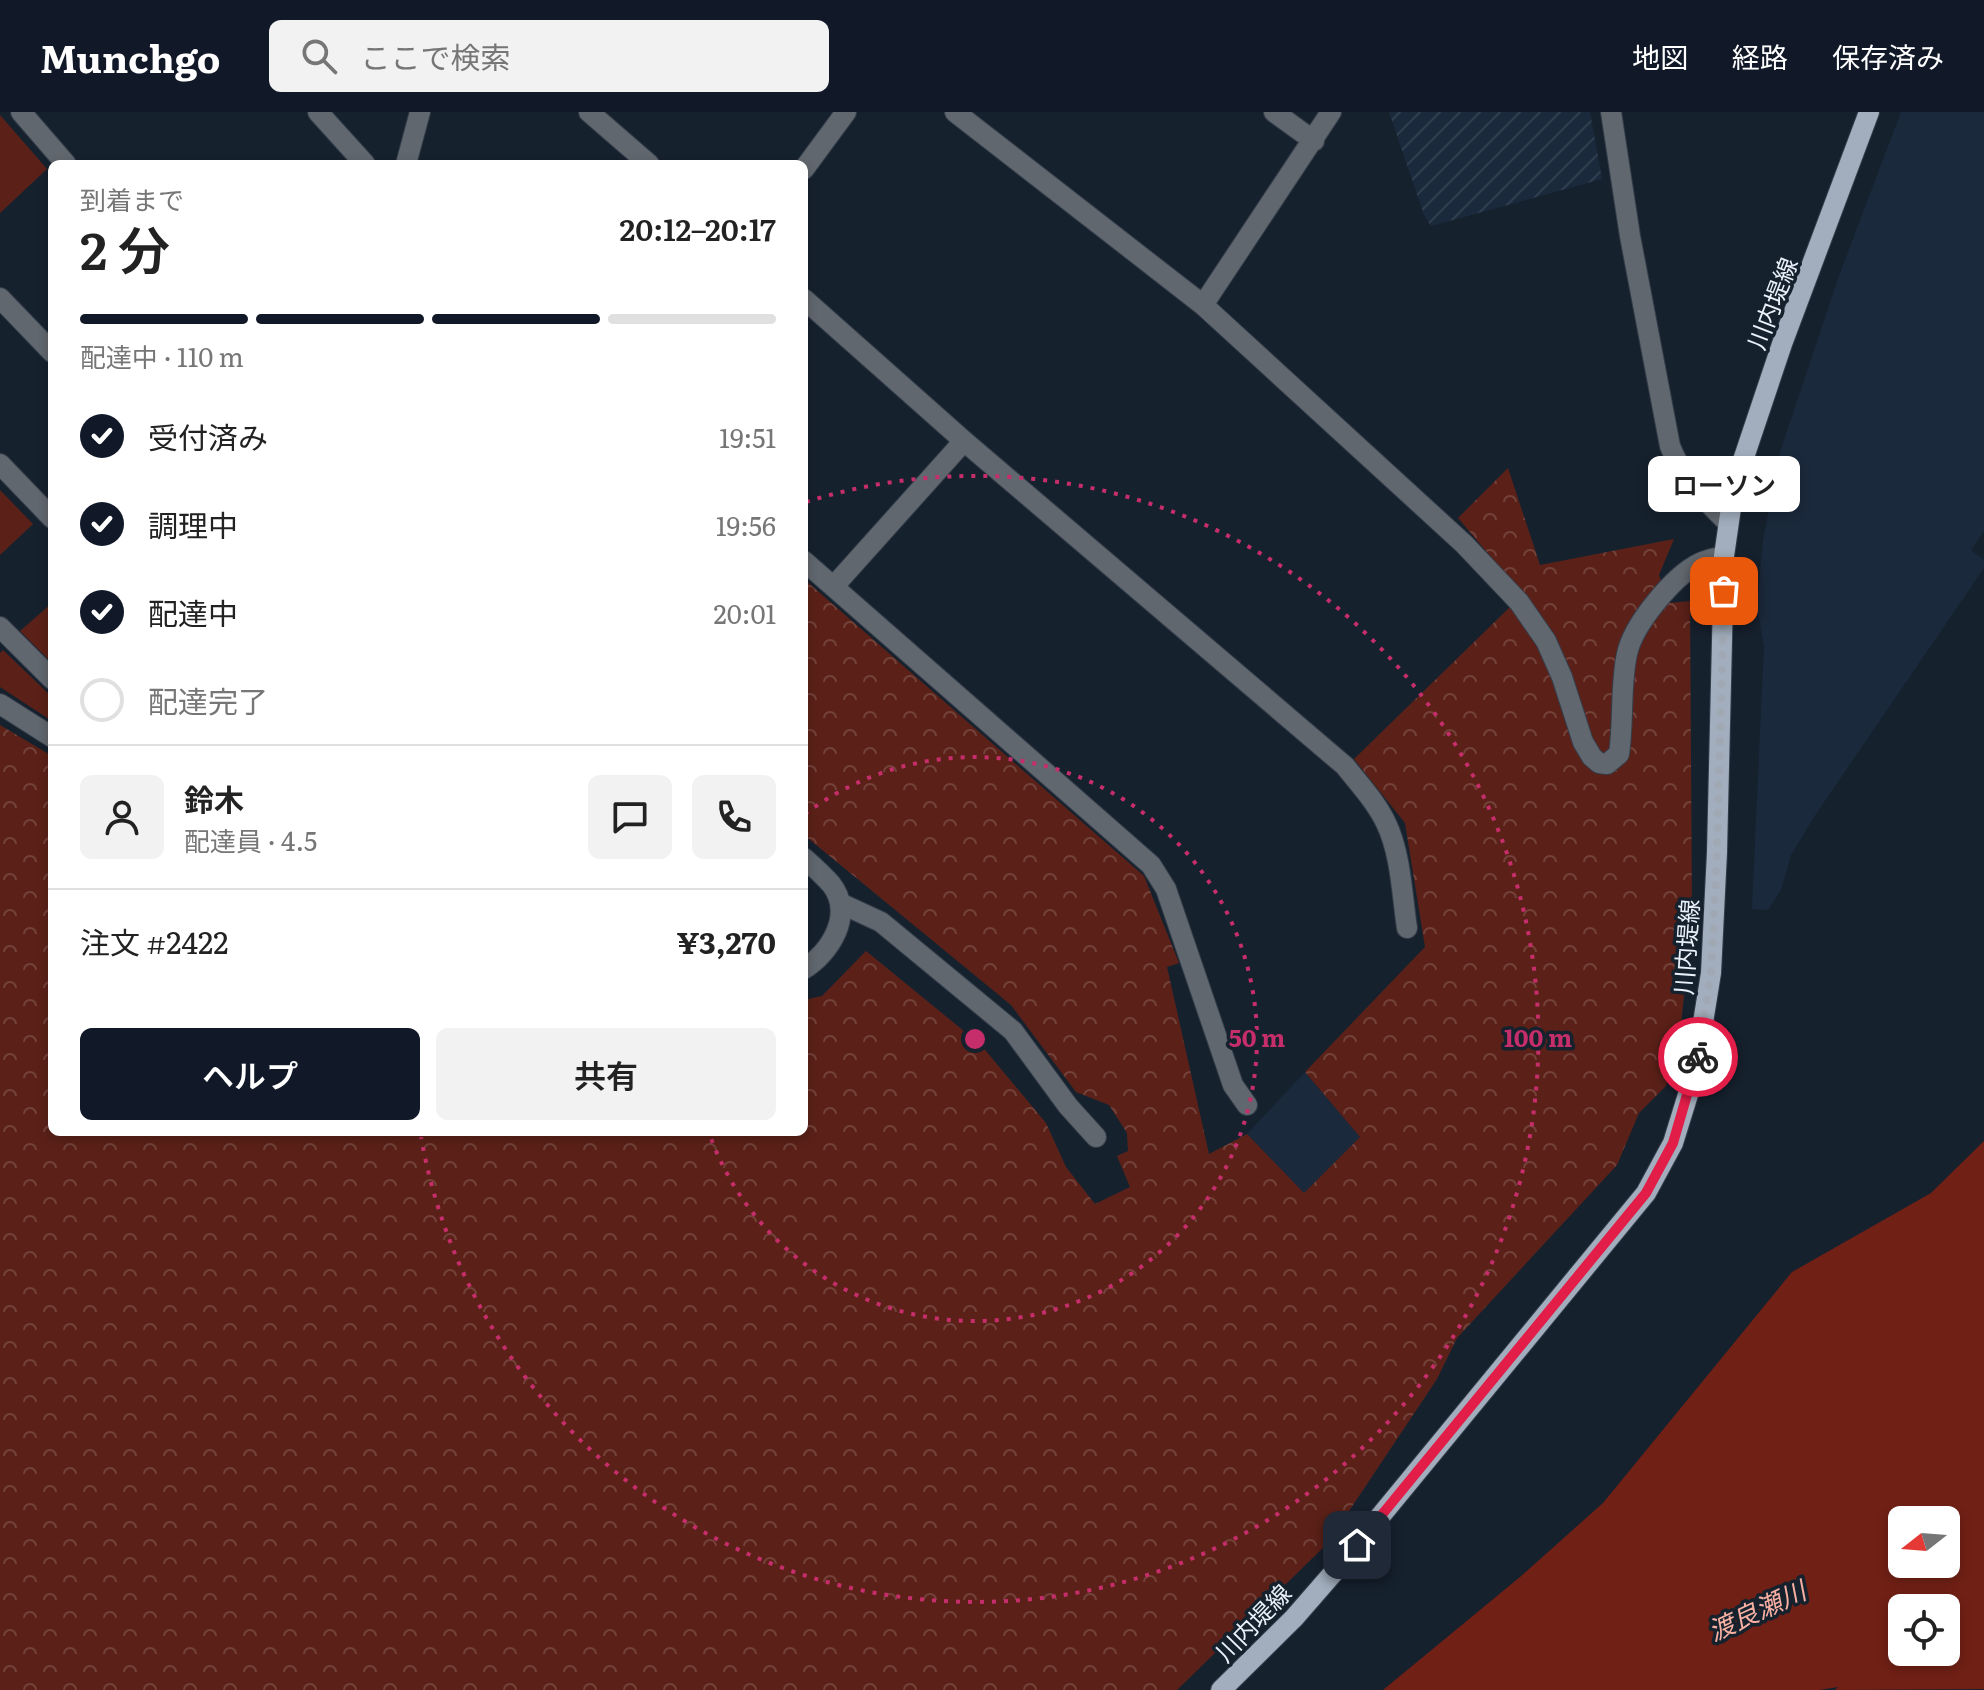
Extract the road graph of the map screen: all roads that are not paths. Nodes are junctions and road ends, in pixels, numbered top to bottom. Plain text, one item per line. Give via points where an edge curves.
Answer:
1 (21, 112) edge
2 (318, 112) edge
3 (420, 112) edge
4 (589, 112) edge
5 (846, 112) edge
6 (955, 112) edge
7 (1274, 112) edge
8 (1331, 112) edge
9 (1611, 112) edge
10 (1869, 112) edge
11 (1314, 141) junction
12 (63, 160) edge
13 (361, 160) edge
14 (407, 160) edge
15 (644, 160) edge
16 (808, 164) edge
17 (0, 298) edge
18 (808, 303) edge
19 (1203, 305) junction
20 (48, 348) edge
21 (964, 441) junction
22 (0, 464) edge
23 (48, 514) edge
24 (1728, 523) junction
25 (1724, 556) junction
26 (808, 564) edge
27 (834, 586) junction
28 (0, 627) edge
29 (48, 675) edge
30 (0, 704) edge
31 (48, 734) edge
32 (808, 862) edge
33 (840, 903) junction
34 (1407, 928) dead end
35 (808, 966) edge
36 (1247, 1105) dead end
37 (1096, 1137) dead end
38 (1221, 1690) edge

1 - 12 street
2 - 13 street
3 - 14 street
4 - 15 street
5 - 16 street
6 - 19 street
7 - 11 street
8 - 11 street
9 - 24 street via 1670,446 1689,482
10 - 24 main road, 川内堤線 via 1749,438
11 - 19 street
17 - 20 street
18 - 21 street
19 - 25 street via 1445,525 1519,602 1546,641 1583,742 1599,763 1607,764 1619,754 1622,688 1633,635 1688,570
21 - 27 street
21 - 34 street via 1345,766 1388,826
22 - 23 street
24 - 25 main road, 川内堤線
25 - 38 main road, 川内堤線 via 1711,973 1695,1072 1673,1143 1646,1193 1389,1508 1294,1618
26 - 27 street
27 - 36 street via 1151,865 1166,889 1233,1085
28 - 29 street
30 - 31 street
32 - 33 street via 833,886
33 - 35 street via 836,934 822,957
33 - 37 street via 881,922 1013,1031

